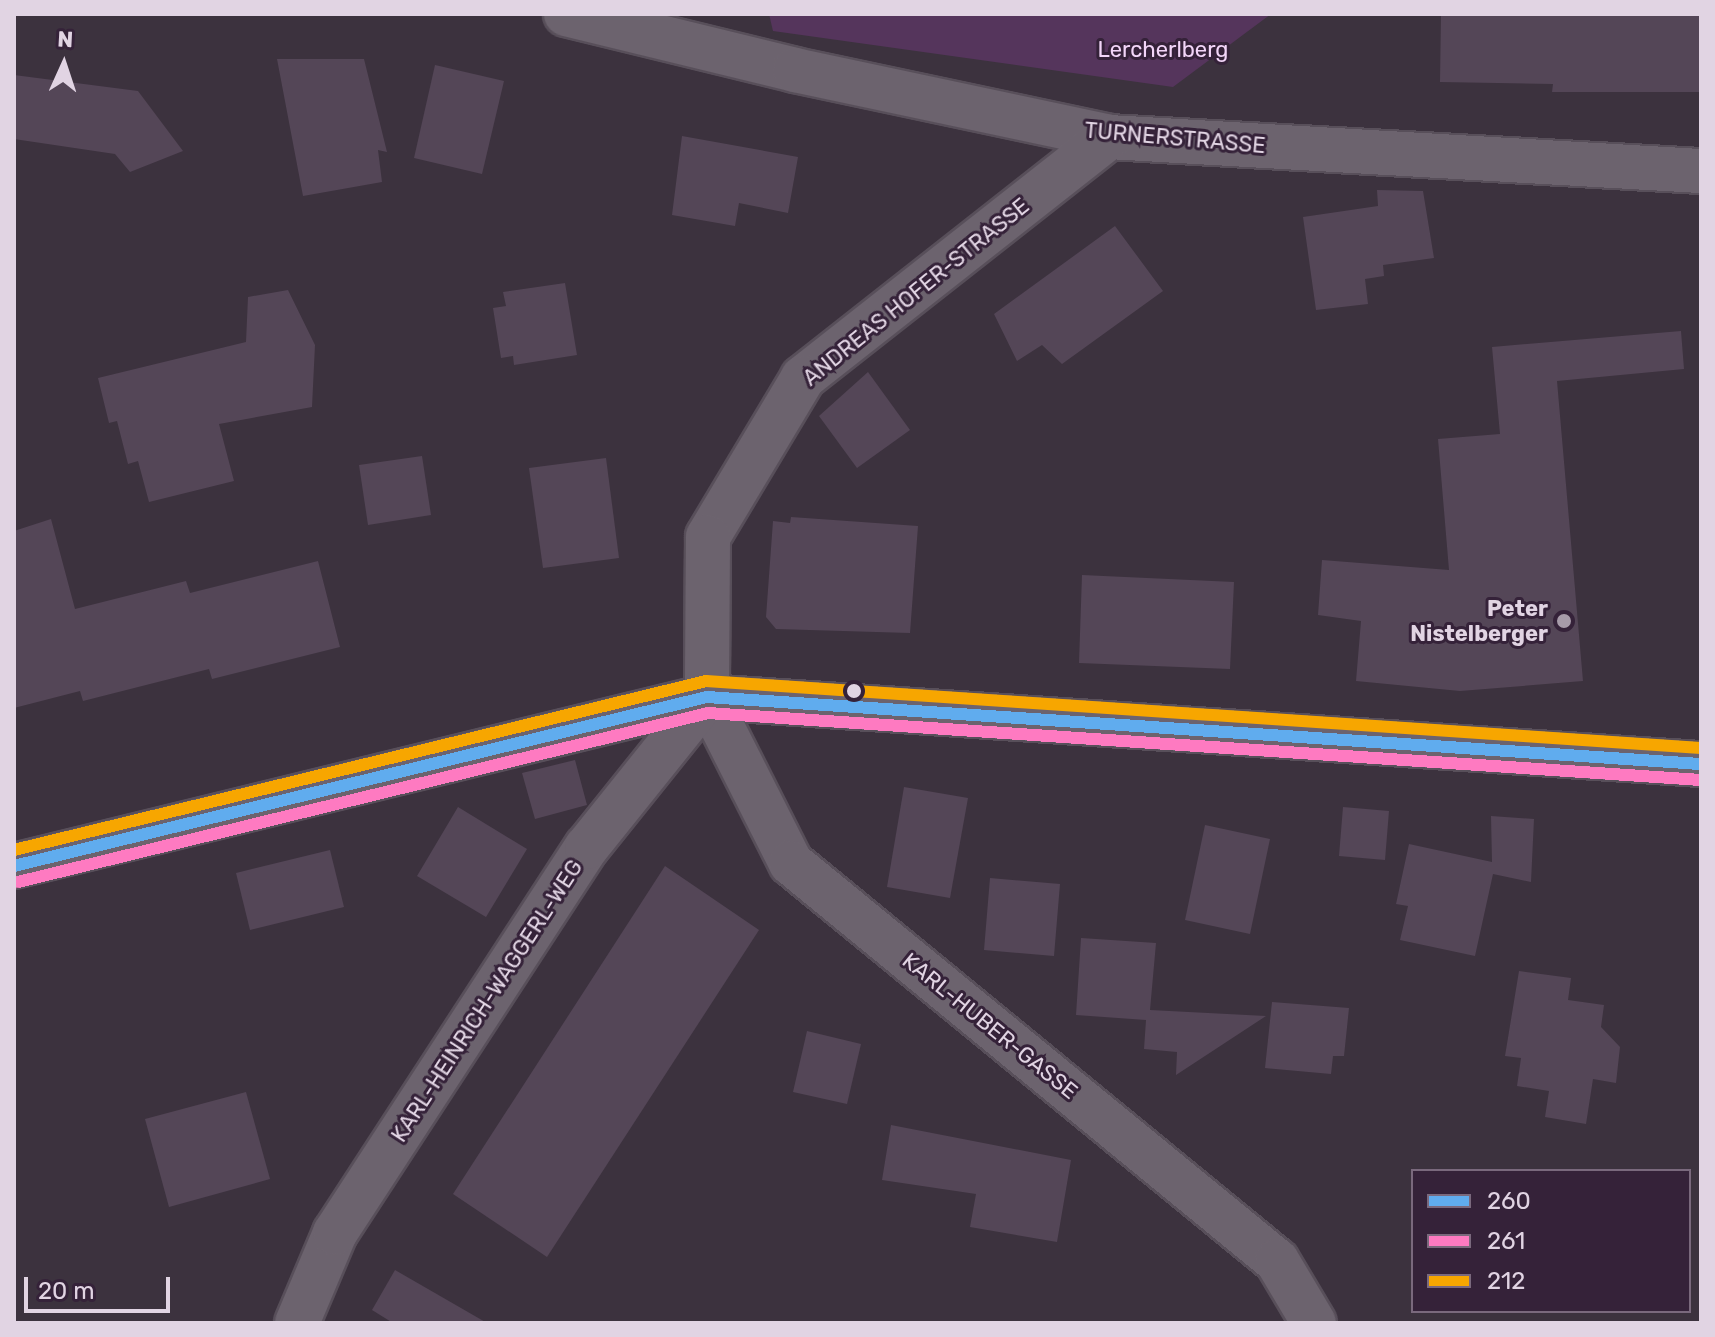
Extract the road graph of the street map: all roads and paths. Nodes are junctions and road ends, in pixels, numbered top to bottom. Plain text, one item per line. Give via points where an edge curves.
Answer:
1 (566, 14) edge
2 (1109, 137) junction
3 (1701, 171) edge
4 (707, 697) junction
5 (1701, 764) edge
6 (14, 866) edge
7 (297, 1323) edge
8 (1314, 1323) edge

1 - 2 street, TURNERSTRASSE via 795,70
2 - 3 street, TURNERSTRASSE
2 - 4 street, ANDREAS HOFER-STRASSE via 803,378 708,537
4 - 5 street
4 - 6 street
4 - 7 street, KARL-HEINRICH-WAGGERL-WEG via 578,860 335,1233
4 - 8 street, KARL-HUBER-GASSE via 791,863 1277,1261

